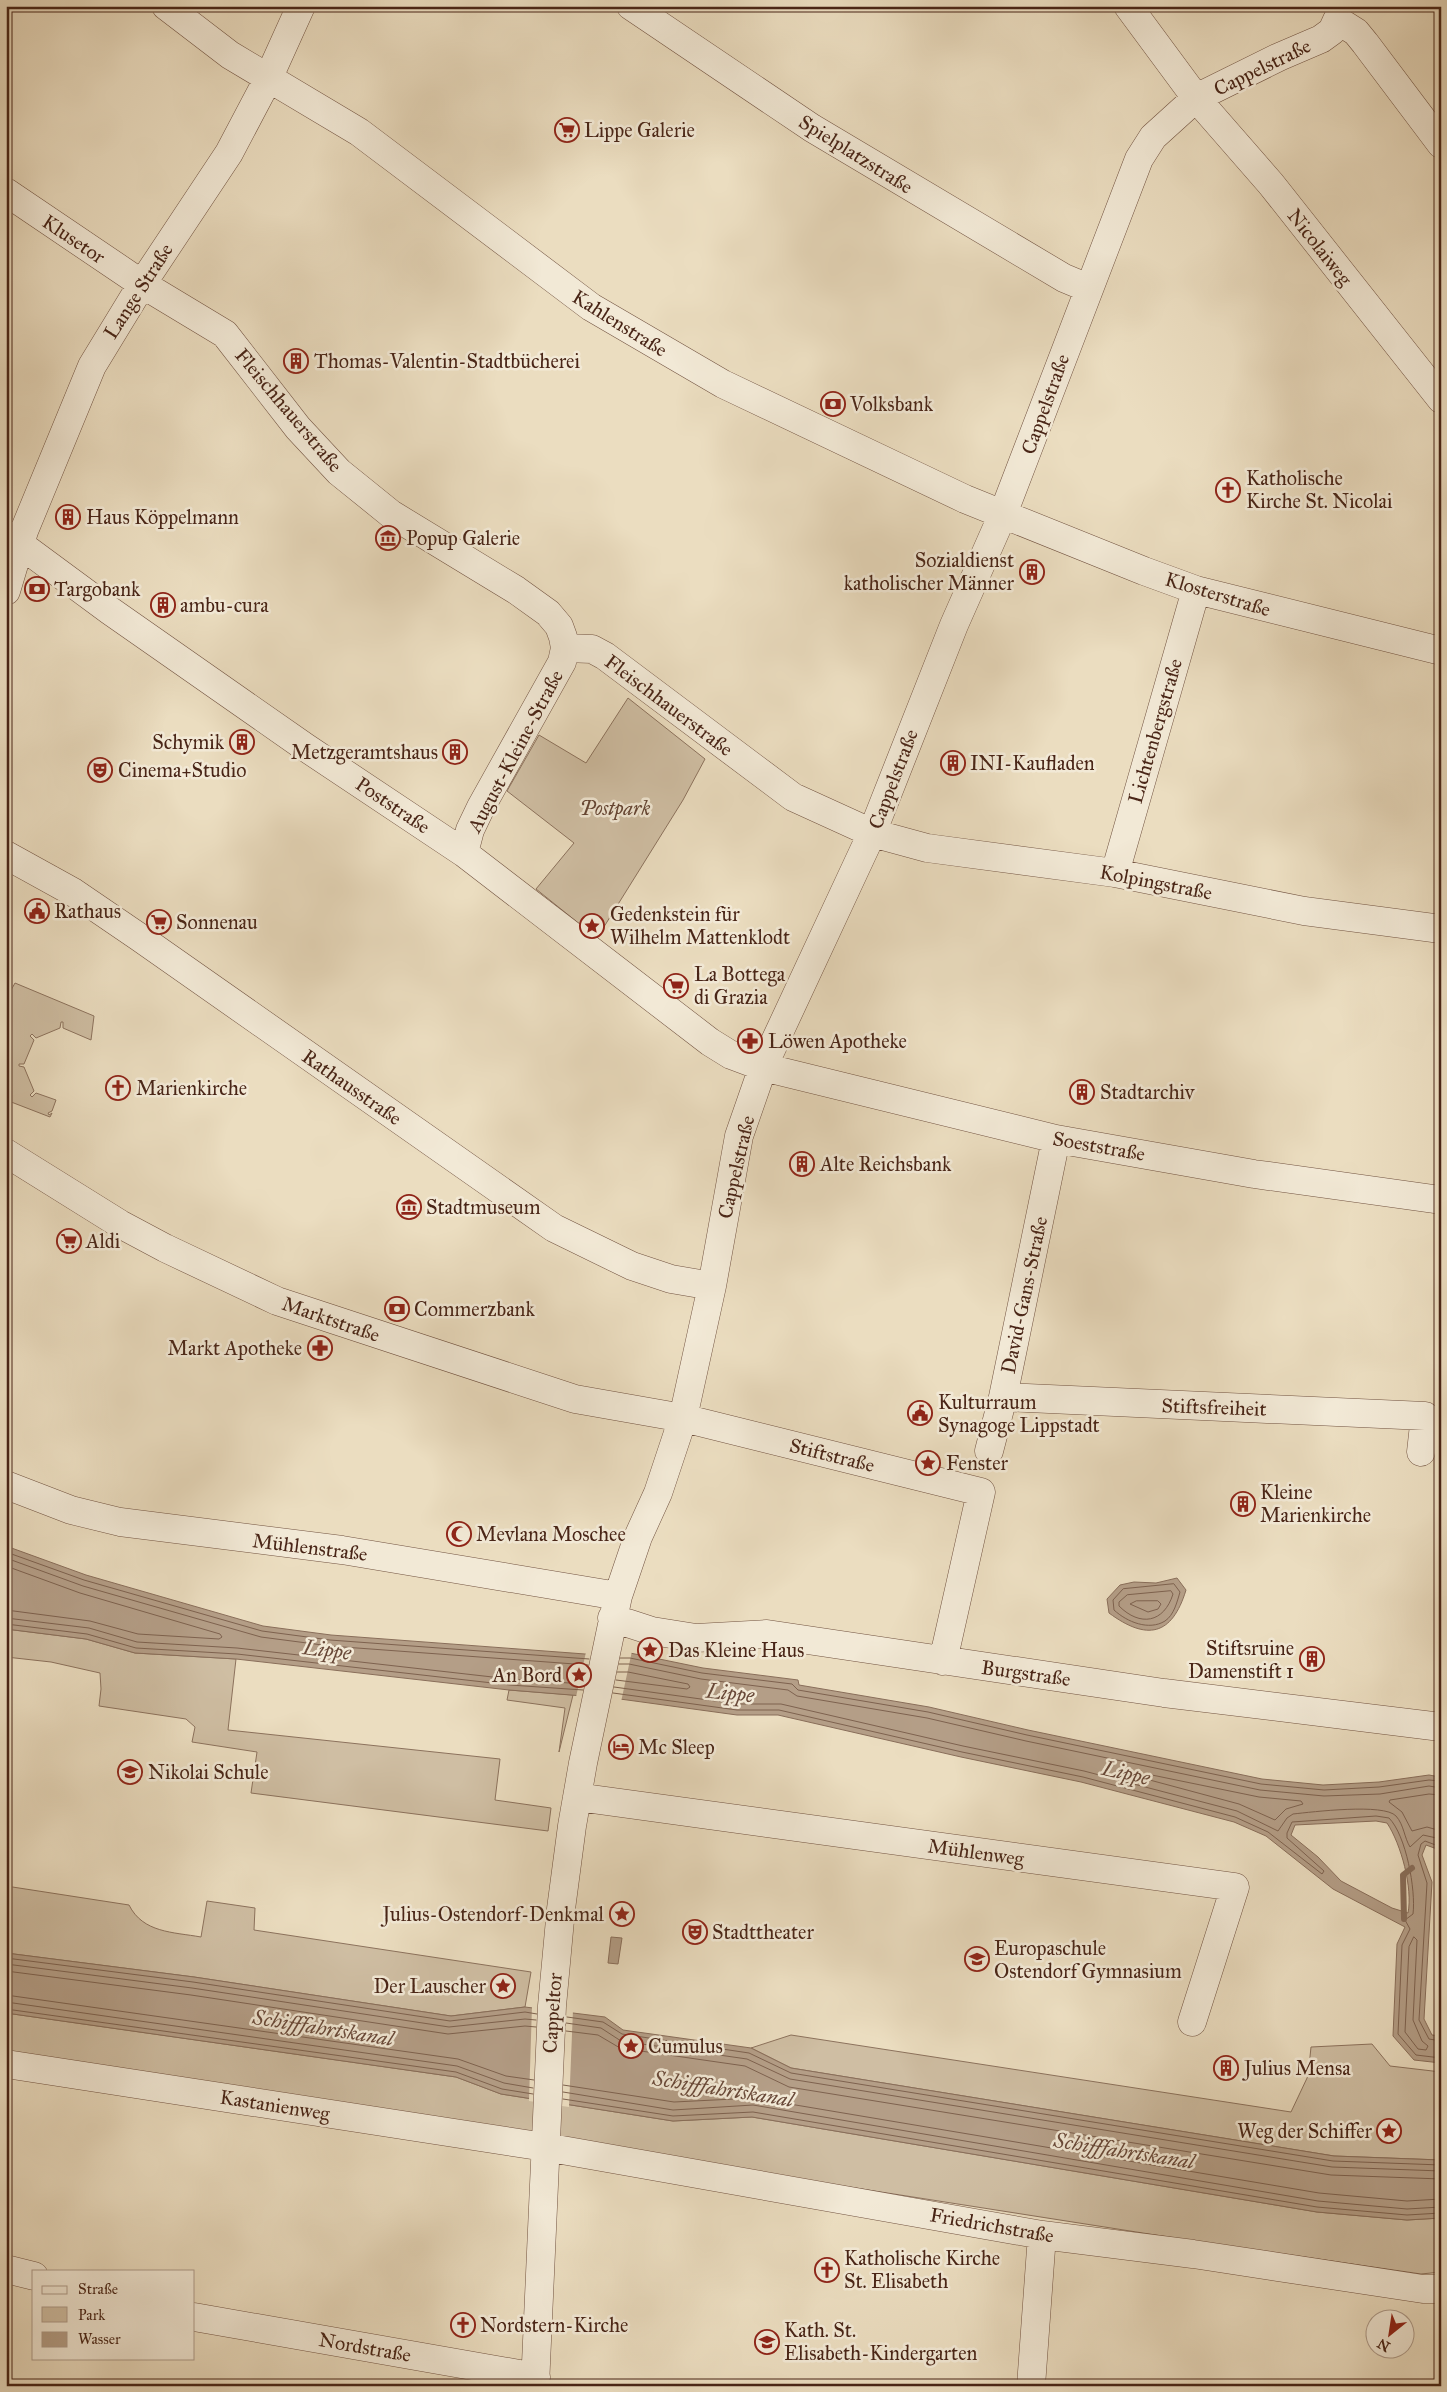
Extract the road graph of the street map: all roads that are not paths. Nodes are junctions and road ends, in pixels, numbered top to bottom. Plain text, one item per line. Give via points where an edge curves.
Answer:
1 (166, 6) edge
2 (301, 6) edge
3 (631, 6) edge
4 (1128, 6) edge
5 (1336, 13) edge
6 (268, 79) junction
7 (1196, 98) junction
8 (1441, 144) edge
9 (6, 192) edge
10 (142, 284) junction
11 (1088, 288) junction
12 (1441, 399) edge
13 (1003, 514) junction
14 (13, 540) edge
15 (1196, 590) junction
16 (6, 591) edge
17 (564, 648) junction
18 (1441, 651) edge
19 (872, 833) junction
20 (464, 853) junction
21 (6, 855) edge
22 (1115, 873) junction
23 (1441, 929) edge
24 (763, 1067) junction
25 (1056, 1139) junction
26 (6, 1153) edge
27 (1441, 1200) edge
28 (712, 1286) junction
29 (1003, 1397) junction
30 (683, 1418) junction
31 (989, 1451) dead end
32 (1421, 1452) dead end
33 (6, 1485) edge
34 (615, 1607) junction
35 (607, 1645) joint
36 (943, 1660) junction
37 (1441, 1727) edge
38 (577, 1797) junction
39 (1192, 2022) dead end
40 (6, 2064) edge
41 (545, 2147) junction
42 (1042, 2235) junction
43 (6, 2269) edge
44 (32, 2276) edge
45 (1441, 2288) edge
46 (195, 2317) edge
47 (536, 2381) edge
48 (1031, 2386) edge

1 - 6 street, Kahlenstraße via 230,55
2 - 6 street, Lange Straße
3 - 11 street, Spielplatzstraße via 844,148 1056,273
4 - 7 street, Nicolaiweg
5 - 7 street, Cappelstraße via 1332,31 1321,39
5 - 8 street via 1366,43
6 - 10 street, Lange Straße via 229,153
6 - 13 street, Kahlenstraße via 359,132 559,284 658,348 723,384
7 - 11 street, Cappelstraße via 1153,137 1138,159
7 - 12 street, Nicolaiweg via 1271,184
9 - 10 street, Klusetor
10 - 14 street, Lange Straße via 92,366
10 - 17 street, Fleischhauerstraße via 225,334 298,428 339,472 391,514 548,612 559,626
11 - 13 street, Cappelstraße
13 - 15 street, Klosterstraße
13 - 19 street, Cappelstraße via 954,625
14 - 16 street, Lange Straße
14 - 20 street, Poststraße via 305,747
15 - 18 street, Klosterstraße
15 - 22 street, Lichtenbergstraße
17 - 19 street, Fleischhauerstraße via 592,649 605,656 793,797
17 - 20 street, August-Kleine-Straße via 562,662 470,830
19 - 22 street, Kolpingstraße via 927,848
19 - 24 street, Cappelstraße
20 - 24 street, Poststraße via 710,1042 731,1055
21 - 28 street, Rathausstraße via 73,892 554,1228 632,1266 671,1279
22 - 23 street, Kolpingstraße via 1304,911
24 - 25 street, Soeststraße
24 - 28 street, Cappelstraße via 739,1136
25 - 27 street, Soeststraße via 1254,1174
25 - 29 street, David-Gans-Straße
26 - 30 street, Marktstraße via 120,1224 276,1301 575,1399
28 - 30 street, Cappelstraße
29 - 31 street, David-Gans-Straße
29 - 32 street, Stiftsfreiheit via 1425,1416
30 - 34 street, Cappelstraße
30 - 36 street, Stiftstraße via 981,1492
33 - 34 street, Mühlenstraße via 71,1510 120,1522 342,1550
34 - 35 street, Cappelstraße
34 - 36 street, Burgstraße via 652,1631 696,1638 767,1634
35 - 38 street, Cappeltor
36 - 37 street, Burgstraße via 1164,1693
38 - 39 street, Mühlenweg via 1235,1887
38 - 41 street, Cappeltor via 561,1909 552,2006
40 - 41 street, Kastanienweg
41 - 42 street, Friedrichstraße
41 - 47 street, Cappeltor
42 - 45 street, Friedrichstraße via 1423,2289
42 - 48 street
43 - 44 street
46 - 47 street, Nordstraße

